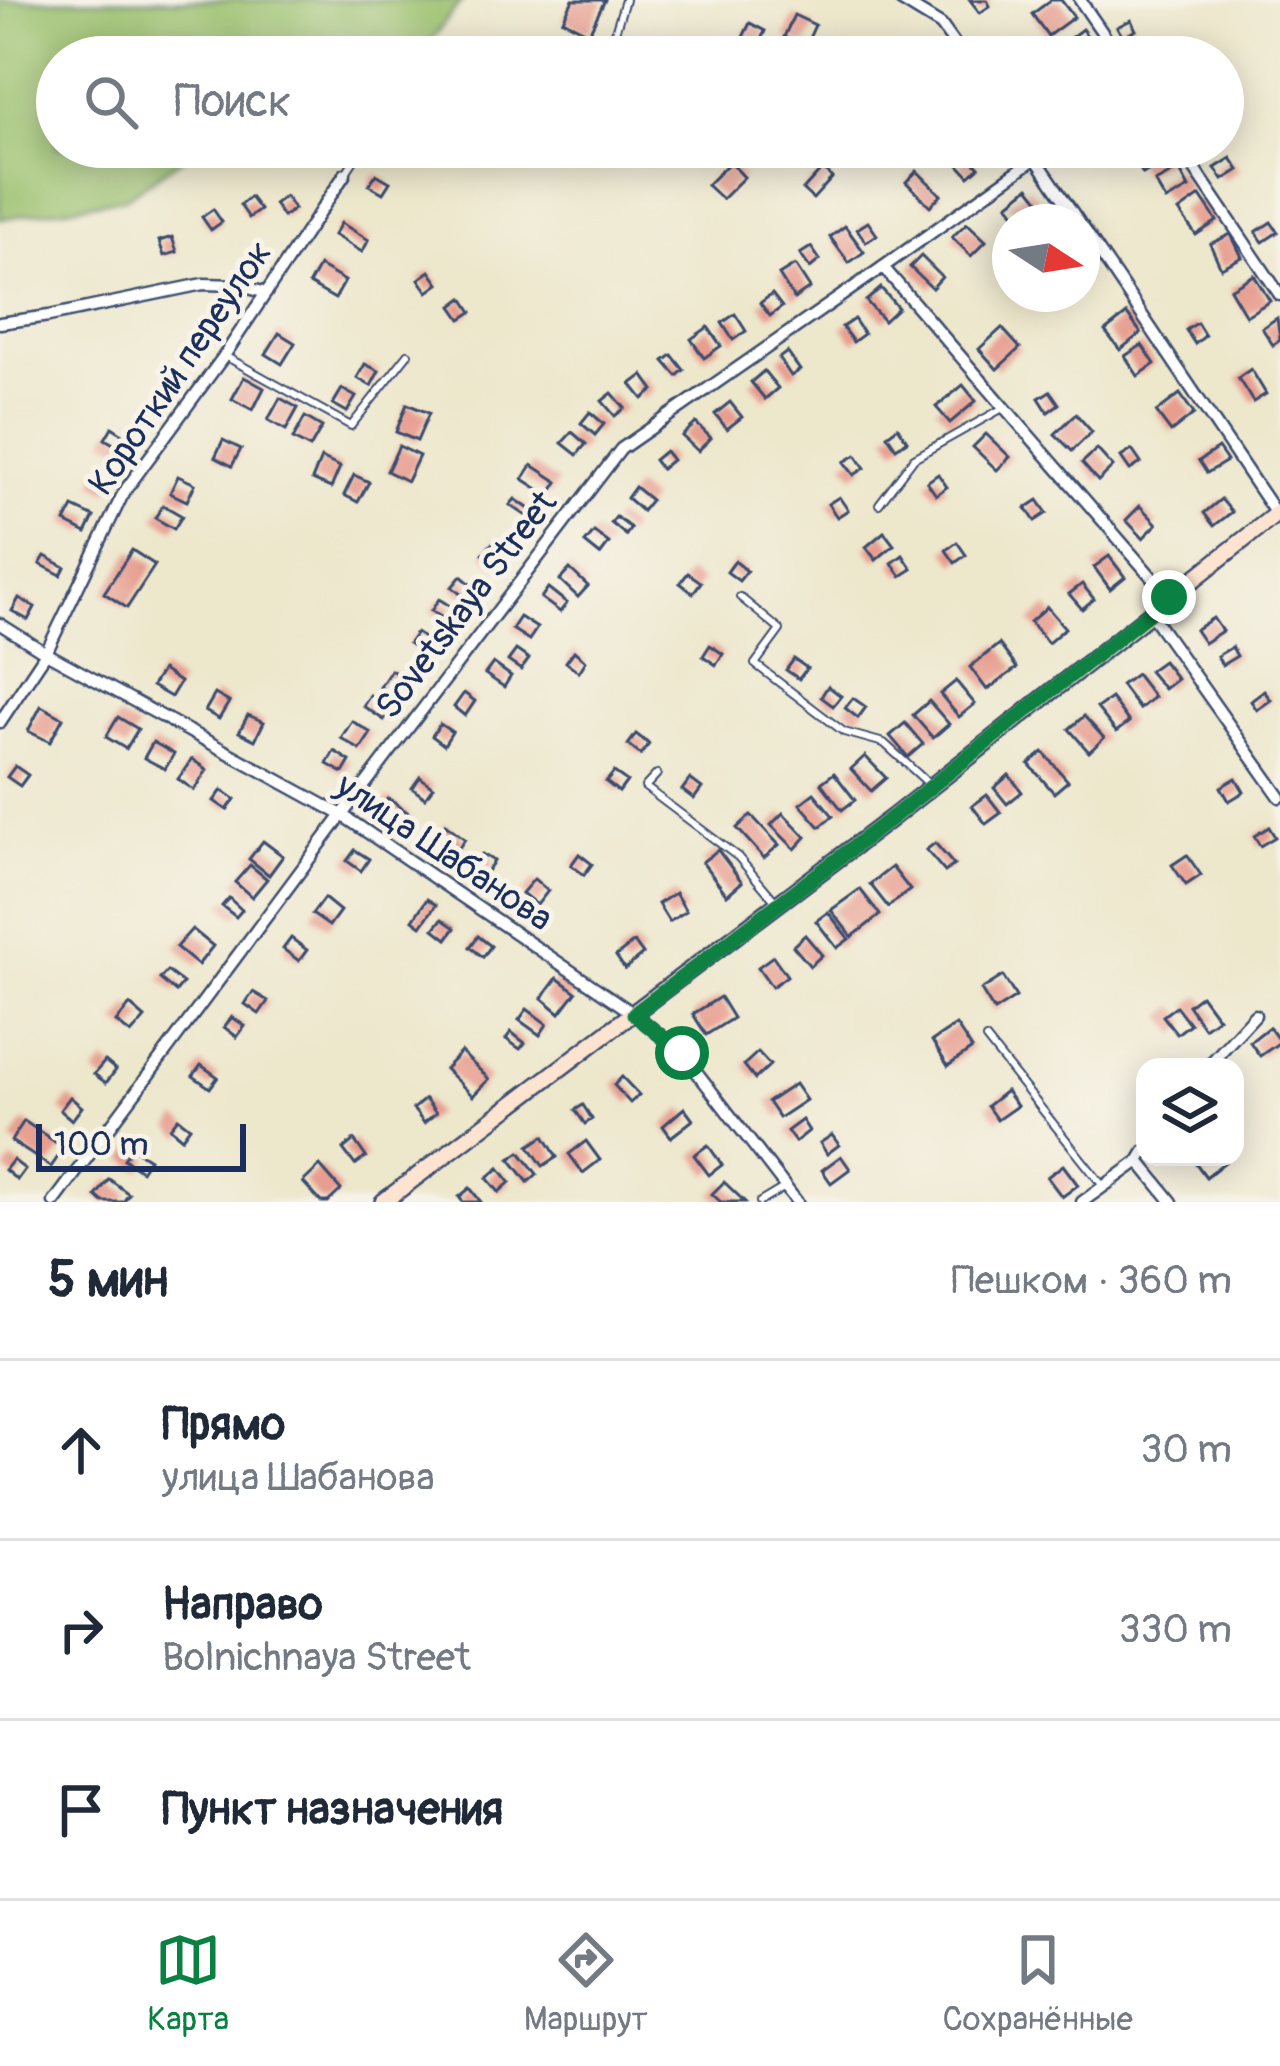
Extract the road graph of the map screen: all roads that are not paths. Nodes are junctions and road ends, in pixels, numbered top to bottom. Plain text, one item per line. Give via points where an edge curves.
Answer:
1 (625, 0) edge
2 (899, 0) edge
3 (1081, 0) edge
4 (613, 36) edge
5 (949, 36) edge
6 (1105, 36) edge
7 (349, 168) edge
8 (1011, 168) edge
9 (1043, 168) edge
10 (1194, 168) edge
11 (345, 174) joint
12 (1067, 204) edge
13 (1100, 252) edge
14 (883, 267) junction
15 (266, 292) junction
16 (1280, 295) edge
17 (0, 322) edge
18 (408, 354) dead end
19 (224, 356) junction
20 (1003, 408) junction
21 (879, 504) dead end
22 (1278, 513) edge
23 (740, 597) dead end
24 (1169, 597) junction
25 (1150, 613) junction
26 (0, 624) edge
27 (46, 653) junction
28 (0, 722) edge
29 (657, 774) dead end
30 (932, 787) junction
31 (1280, 796) edge
32 (342, 815) junction
33 (778, 904) junction
34 (634, 1014) junction
35 (1255, 1015) dead end
36 (986, 1039) dead end
37 (1215, 1058) edge
38 (1136, 1161) edge
39 (1149, 1166) edge
40 (785, 1187) junction
41 (1104, 1187) junction
42 (54, 1202) edge
43 (383, 1202) edge
44 (760, 1202) edge
45 (797, 1202) edge
46 (1082, 1202) edge
47 (1172, 1202) edge

1 - 4 lane
2 - 5 street
3 - 6 street
7 - 11 lane
8 - 14 street, Sovetskaya Street
9 - 12 street
10 - 16 street
11 - 15 street, Короткий переулок
13 - 22 street
14 - 20 street
14 - 32 street, Sovetskaya Street via 621,449
15 - 17 street via 202,284
15 - 19 street, Короткий переулок
18 - 19 lane via 351,427
19 - 27 street, Короткий переулок via 124,492
20 - 21 lane via 914,458
20 - 24 street
22 - 24 street
23 - 30 lane via 780,630 755,664 844,732 884,743
24 - 25 street
25 - 30 street
25 - 31 street
26 - 27 street, улица Шабанова
27 - 28 street, Короткий переулок
27 - 32 street, улица Шабанова
29 - 33 lane via 645,787 738,857
30 - 33 street
32 - 34 street, улица Шабанова
32 - 42 street, Sovetskaya Street
33 - 34 street
34 - 40 street, улица Шабанова via 682,1053
34 - 43 street
35 - 37 street
36 - 41 lane
38 - 41 street
39 - 47 street
40 - 44 lane
40 - 45 street, улица Шабанова
41 - 46 street

